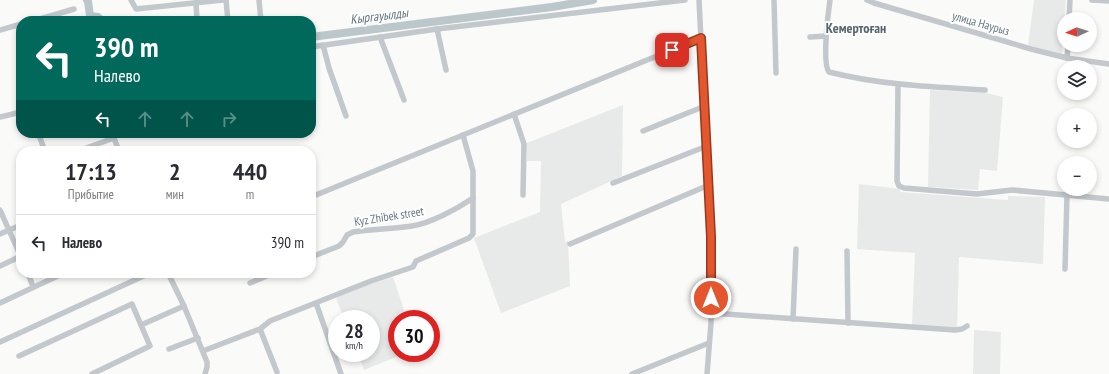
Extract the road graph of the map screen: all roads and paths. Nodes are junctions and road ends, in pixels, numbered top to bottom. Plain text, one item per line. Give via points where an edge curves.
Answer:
1 (131, 0) edge
2 (224, 0) edge
3 (259, 0) edge
4 (685, 0) edge
5 (699, 0) edge
6 (774, 0) edge
7 (830, 0) edge
8 (867, 0) edge
9 (1070, 0) edge
10 (1092, 0) edge
11 (1109, 1) edge
12 (196, 3) junction
13 (74, 10) dead end
14 (1069, 12) edge
15 (56, 15) joint
16 (52, 16) edge
17 (197, 16) edge
18 (227, 16) edge
19 (261, 16) edge
20 (16, 25) edge
21 (437, 29) junction
22 (0, 30) edge
23 (810, 36) dead end
24 (826, 36) junction
25 (380, 37) junction
26 (701, 38) junction
27 (323, 45) junction
28 (316, 46) edge
29 (1067, 52) edge
30 (1067, 58) junction
31 (1109, 64) edge
32 (446, 70) dead end
33 (776, 73) dead end
34 (898, 84) junction
35 (985, 90) dead end
36 (404, 100) dead end
37 (705, 106) junction
38 (16, 113) edge
39 (514, 114) junction
40 (346, 116) dead end
41 (0, 117) edge
42 (643, 131) dead end
43 (463, 135) junction
44 (106, 138) edge
45 (89, 146) edge
46 (707, 146) junction
47 (613, 183) dead end
48 (709, 185) junction
49 (1057, 194) edge
50 (316, 195) edge
51 (523, 195) dead end
52 (1067, 196) edge
53 (1078, 196) edge
54 (473, 198) junction
55 (1109, 199) edge
56 (0, 210) edge
57 (16, 227) edge
58 (10, 230) junction
59 (0, 234) edge
60 (16, 244) edge
61 (570, 244) dead end
62 (796, 249) dead end
63 (847, 251) dead end
64 (316, 255) edge
65 (16, 258) edge
66 (0, 266) edge
67 (1065, 269) dead end
68 (30, 278) edge
69 (53, 278) edge
70 (139, 278) edge
71 (170, 278) edge
72 (262, 278) edge
73 (250, 283) dead end
74 (33, 287) junction
75 (0, 303) edge
76 (316, 303) junction
77 (184, 306) junction
78 (711, 313) junction
79 (793, 319) junction
80 (848, 323) junction
81 (142, 325) junction
82 (967, 326) dead end
83 (260, 329) junction
84 (198, 338) junction
85 (0, 342) edge
86 (709, 343) junction
87 (169, 349) dead end
88 (203, 351) junction
89 (19, 356) dead end
90 (277, 372) dead end
91 (92, 374) edge
92 (205, 374) edge
93 (341, 374) edge
94 (632, 374) edge
95 (707, 374) edge

1 - 12 street via 136,9
2 - 12 street
2 - 18 street
3 - 19 street
4 - 21 street
5 - 26 street
6 - 33 street
7 - 24 street
8 - 30 street, улица Наурыз
9 - 14 street
10 - 11 street
12 - 17 street
13 - 15 street
15 - 16 street
20 - 22 street
21 - 25 street
21 - 32 street
23 - 24 street
24 - 34 street via 826,66 829,72
25 - 27 street
25 - 36 street
26 - 37 street
26 - 39 street
27 - 28 street
27 - 40 street
29 - 30 street
30 - 31 street, улица Наурыз
34 - 35 street
34 - 49 street via 899,186 977,194 1012,190
37 - 42 street
37 - 46 street
38 - 41 street
39 - 43 street
39 - 51 street via 524,144
43 - 50 street
43 - 54 street via 472,164
44 - 45 street
46 - 47 street
46 - 48 street
48 - 61 street
48 - 78 street
52 - 67 street
53 - 55 street
54 - 64 street, Kyz Zhibek street via 426,223 354,232 347,235 339,246
54 - 76 street via 473,234 469,238 416,261 413,267 372,280
56 - 58 street
57 - 58 street
58 - 59 street
58 - 60 street
62 - 79 street
63 - 80 street
65 - 66 street
68 - 74 street
69 - 74 street
70 - 85 street
71 - 77 street
72 - 73 street
74 - 75 street
76 - 83 street via 270,321
76 - 93 street
77 - 81 street
77 - 84 street
78 - 79 street
78 - 86 street
79 - 80 street
80 - 82 street via 955,330
81 - 89 street via 132,304
81 - 91 street via 150,346
83 - 88 street
83 - 90 street
84 - 87 street
84 - 88 street
86 - 94 street
86 - 95 street
88 - 92 street via 207,362

